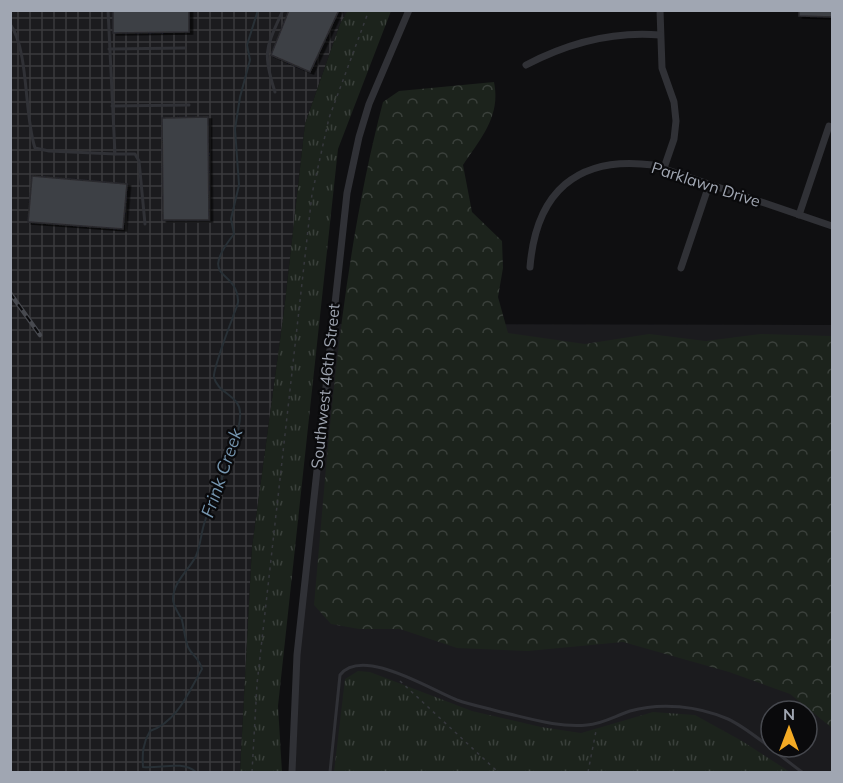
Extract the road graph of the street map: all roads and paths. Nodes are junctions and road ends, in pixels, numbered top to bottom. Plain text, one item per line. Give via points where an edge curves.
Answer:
1 (108, 10) edge
2 (283, 10) edge
3 (369, 10) edge
4 (409, 10) edge
5 (660, 10) edge
6 (10, 24) edge
7 (660, 35) junction
8 (185, 48) dead end
9 (109, 49) junction
10 (526, 65) dead end
11 (275, 92) dead end
12 (189, 105) dead end
13 (112, 106) junction
14 (829, 126) dead end
15 (115, 154) junction
16 (664, 168) junction
17 (709, 185) junction
18 (799, 214) junction
19 (145, 224) dead end
20 (832, 226) edge
21 (530, 267) dead end
22 (681, 268) dead end
23 (390, 672) junction
24 (597, 724) junction
25 (252, 772) edge
26 (292, 772) edge
27 (330, 772) edge
28 (498, 772) edge
29 (588, 772) edge
30 (802, 772) edge

1 - 9 lane
2 - 11 lane via 267,44
3 - 25 path via 332,109 312,194 257,684
4 - 26 street, Southwest 46th Street via 369,104 347,193 297,655
5 - 7 street
6 - 15 lane via 17,40 35,148
7 - 10 street via 592,39
7 - 16 street via 662,68 676,121
8 - 9 lane
9 - 13 lane
12 - 13 lane
13 - 15 lane
14 - 18 street
15 - 19 lane via 135,154 140,161
16 - 17 street, Parklawn Drive
16 - 21 street, Parklawn Drive via 632,162 612,164 568,183 542,212 532,239
17 - 18 street, Parklawn Drive
17 - 22 street
18 - 20 street, Parklawn Drive
23 - 24 lane via 423,682 457,700 500,711 568,725
23 - 27 lane via 364,664 351,665 340,675
23 - 28 path
24 - 29 path
24 - 30 lane via 653,707 679,706 702,711 730,720

